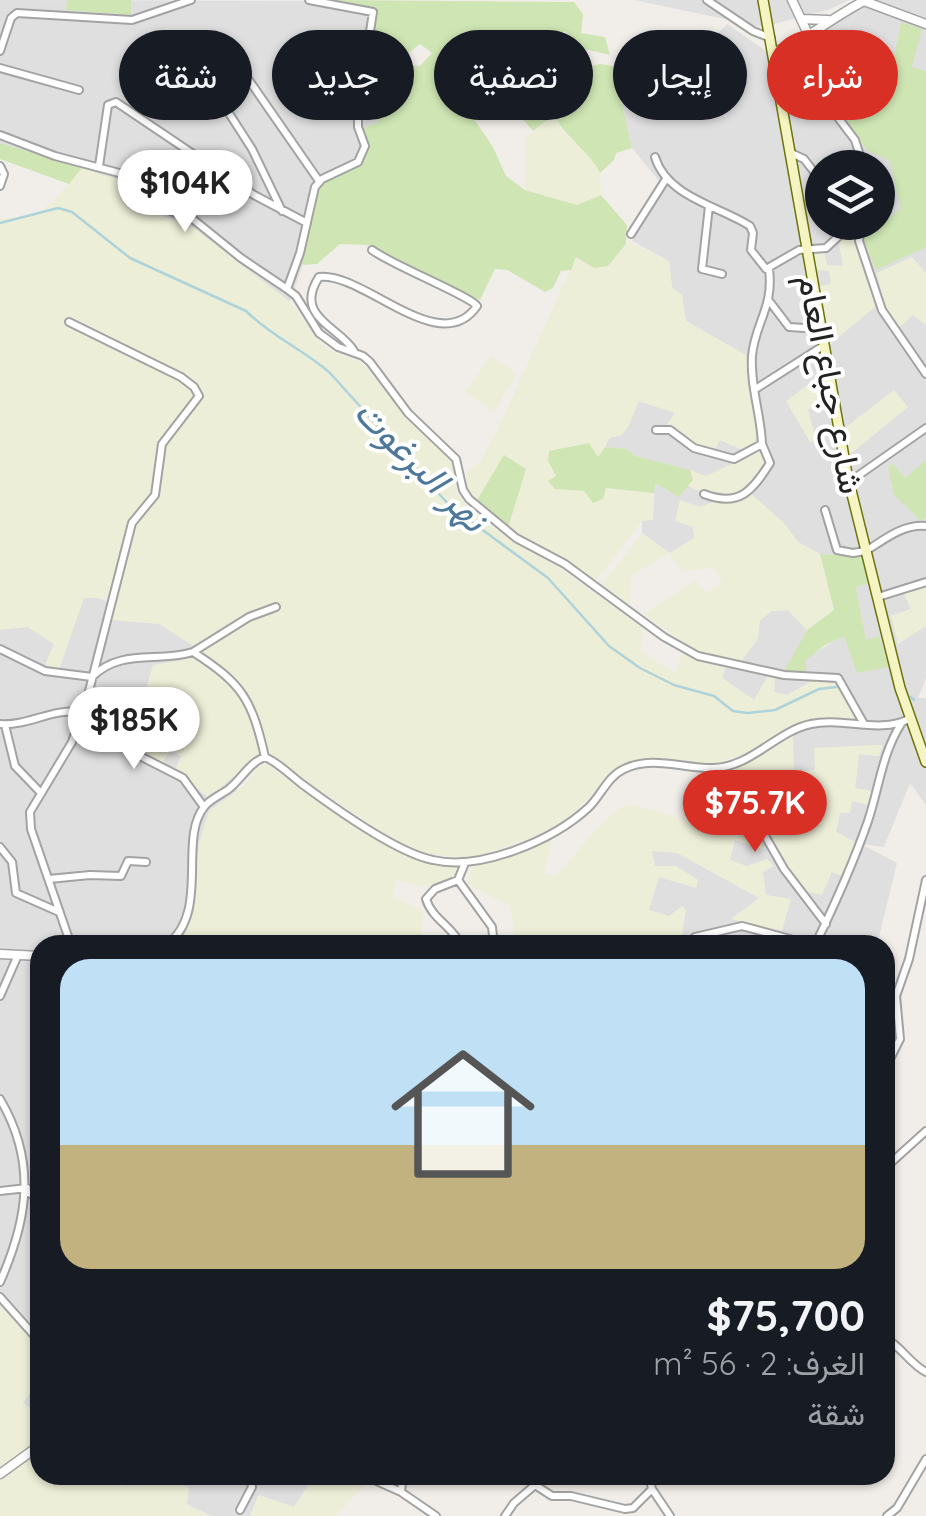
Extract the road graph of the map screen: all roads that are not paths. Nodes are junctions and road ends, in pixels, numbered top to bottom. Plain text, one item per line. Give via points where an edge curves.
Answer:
1 (191, 0) edge
2 (309, 0) edge
3 (707, 0) edge
4 (763, 0) edge
5 (792, 0) edge
6 (865, 1) edge
7 (175, 3) edge
8 (0, 11) edge
9 (12, 17) junction
10 (801, 19) junction
11 (828, 20) junction
12 (926, 24) edge
13 (770, 30) edge
14 (806, 30) edge
15 (816, 30) edge
16 (767, 36) edge
17 (0, 51) edge
18 (0, 68) edge
19 (79, 90) dead end
20 (784, 120) edge
21 (840, 120) edge
22 (0, 135) edge
23 (858, 150) edge
24 (789, 152) junction
25 (656, 157) dead end
26 (805, 160) edge
27 (0, 166) edge
28 (99, 166) junction
29 (266, 174) junction
30 (666, 179) junction
31 (319, 182) junction
32 (0, 186) edge
33 (254, 195) junction
34 (709, 206) junction
35 (282, 211) junction
36 (307, 223) junction
37 (631, 234) dead end
38 (836, 240) edge
39 (859, 240) edge
40 (805, 248) junction
41 (372, 250) dead end
42 (769, 270) junction
43 (722, 274) dead end
44 (287, 289) junction
45 (770, 302) junction
46 (69, 322) dead end
47 (820, 329) junction
48 (823, 346) junction
49 (355, 352) junction
50 (923, 363) edge
51 (926, 374) edge
52 (754, 390) junction
53 (926, 428) edge
54 (656, 430) dead end
55 (762, 444) junction
56 (848, 482) junction
57 (704, 494) dead end
58 (825, 510) dead end
59 (926, 526) edge
60 (865, 551) junction
61 (926, 582) edge
62 (877, 598) junction
63 (276, 607) dead end
64 (0, 649) edge
65 (193, 652) junction
66 (92, 677) junction
67 (81, 712) junction
68 (906, 721) junction
69 (3, 724) edge
70 (78, 724) junction
71 (864, 724) junction
72 (923, 750) edge
73 (0, 752) edge
74 (10, 754) junction
75 (265, 758) junction
76 (926, 762) edge
77 (716, 768) junction
78 (40, 792) junction
79 (204, 807) junction
80 (0, 847) edge
81 (146, 862) dead end
82 (464, 863) junction
83 (49, 879) junction
84 (458, 880) junction
85 (926, 880) edge
86 (0, 887) edge
87 (14, 888) junction
88 (60, 913) junction
89 (826, 924) junction
90 (713, 934) joint
91 (68, 935) edge
92 (178, 935) edge
93 (456, 935) edge
94 (492, 935) edge
95 (709, 935) edge
96 (776, 935) edge
97 (820, 935) edge
98 (0, 954) edge
99 (18, 956) junction
100 (30, 956) edge
101 (0, 996) edge
102 (895, 1048) edge
103 (0, 1099) edge
104 (926, 1132) edge
105 (895, 1159) edge
106 (26, 1189) junction
107 (0, 1190) edge
108 (30, 1192) edge
109 (0, 1262) edge
110 (9, 1264) junction
111 (0, 1282) edge
112 (0, 1296) edge
113 (30, 1330) edge
114 (895, 1344) edge
115 (926, 1372) edge
116 (30, 1452) edge
117 (926, 1459) edge
118 (0, 1474) edge
119 (252, 1485) edge
120 (385, 1485) edge
121 (401, 1485) edge
122 (651, 1485) edge
123 (652, 1489) junction
124 (400, 1492) junction
125 (240, 1510) dead end
126 (436, 1516) edge
127 (505, 1516) edge
128 (670, 1516) edge
129 (887, 1516) edge

1 - 7 street
2 - 31 street via 373,12 358,100 364,155
3 - 16 street
4 - 13 main road, شارع جباع العام
5 - 10 street
6 - 11 street
6 - 12 street
7 - 9 street via 132,20 27,12
8 - 9 street
9 - 17 street
10 - 11 street
10 - 14 street
11 - 15 street
18 - 19 street
20 - 24 main road, شارع جباع العام
21 - 23 street
22 - 28 street
24 - 26 street
24 - 40 main road, شارع جباع العام
25 - 30 street
27 - 32 street
28 - 33 street via 104,116 116,102
28 - 44 street via 123,174 160,208 194,220
29 - 31 street via 209,82 222,58 235,60
29 - 33 street
29 - 35 street
30 - 34 street
30 - 37 street
31 - 36 street
33 - 35 street
34 - 42 street via 750,226 753,255
34 - 43 street via 702,269
35 - 36 street
36 - 44 street
38 - 40 street via 826,248
39 - 50 street via 882,310
40 - 42 street
40 - 47 main road, شارع جباع العام
41 - 49 street via 468,296 476,306 456,321 436,324 340,278 320,277 313,291 316,314
42 - 45 street
44 - 49 street via 319,333
45 - 47 street via 789,327
45 - 52 street via 752,353
46 - 66 street via 181,377 199,396 162,444 155,495 132,523
47 - 48 main road, شارع جباع العام
48 - 52 street
48 - 56 main road, شارع جباع العام
49 - 71 street via 456,459 469,499 516,538 698,656 784,675 838,678
50 - 51 street
52 - 55 street
53 - 56 street
54 - 55 street via 734,459
55 - 57 street via 768,468 740,497 726,501
56 - 60 main road, شارع جباع العام
58 - 60 street via 837,550
59 - 60 street via 907,528
60 - 62 main road, شارع جباع العام
61 - 62 street
62 - 68 main road, شارع جباع العام
63 - 65 street
64 - 66 street via 45,671
65 - 66 street via 114,660
65 - 75 street via 241,688
66 - 67 street
67 - 69 street
67 - 70 street
68 - 71 street
68 - 72 main road, شارع جباع العام
68 - 89 street via 884,758 860,846
69 - 74 street
70 - 78 street
70 - 79 street via 183,778
71 - 77 street via 813,723
72 - 76 main road, شارع جباع العام
73 - 74 street
74 - 78 street
75 - 79 street
75 - 82 street via 405,851
77 - 82 street via 630,766 557,830
77 - 89 street
78 - 83 street via 29,820
79 - 92 street
80 - 87 street via 12,862
81 - 83 street via 128,861 120,876
82 - 84 street
83 - 88 street
84 - 93 street via 426,899
84 - 94 street via 488,919
85 - 102 street via 896,996
86 - 87 street
87 - 88 street
88 - 91 street
89 - 97 street
90 - 95 street
90 - 96 street via 742,926
98 - 99 street
99 - 100 street
99 - 101 street
103 - 106 street via 15,1130
104 - 105 street
106 - 107 street
106 - 108 street
106 - 110 street
109 - 110 street
110 - 111 street
112 - 113 street
114 - 115 street
116 - 118 street
117 - 129 street
119 - 125 street
120 - 124 street
121 - 124 street
122 - 123 street
123 - 127 street via 625,1510 552,1496 535,1485
123 - 128 street
124 - 126 street

